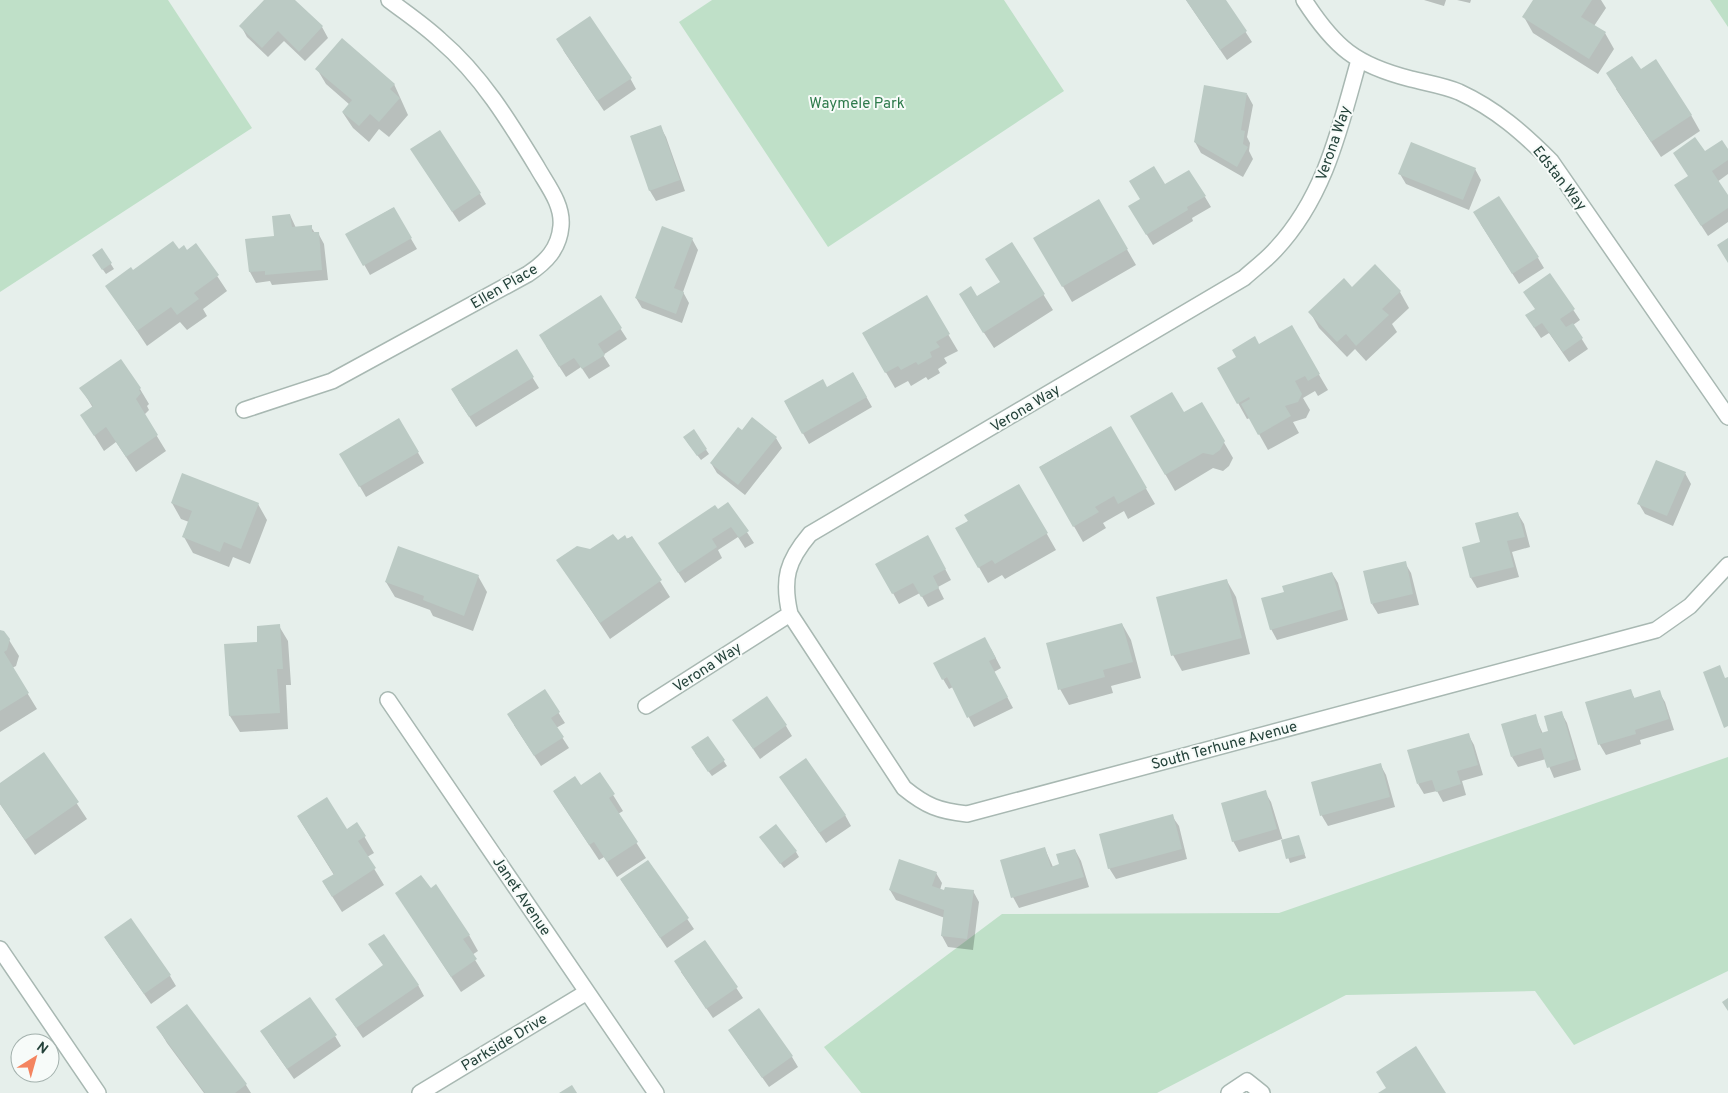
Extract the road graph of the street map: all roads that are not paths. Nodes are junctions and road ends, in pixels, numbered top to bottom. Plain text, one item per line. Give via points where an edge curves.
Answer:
1 (389, 0) edge
2 (1304, 0) edge
3 (1359, 60) junction
4 (244, 410) dead end
5 (1728, 417) edge
6 (1728, 565) edge
7 (790, 614) junction
8 (388, 700) dead end
9 (646, 706) dead end
10 (0, 949) edge
11 (587, 992) junction
12 (98, 1093) edge
13 (420, 1093) edge
14 (656, 1093) edge
15 (1230, 1093) edge
16 (1262, 1093) edge

1 - 4 street, Ellen Place via 440,40 480,80 509,120 558,203 561,225 557,245 545,263 528,274 332,381
2 - 3 street, Edstan Way via 1323,30
3 - 5 street, Edstan Way via 1384,72 1457,91 1492,109 1523,133 1551,161
3 - 7 street, Verona Way via 1325,175 1304,212 1276,250 1244,278 810,534 796,550 788,570 785,592
6 - 7 street, South Terhune Avenue via 1690,606 1656,630 967,814 944,811 922,802 904,788
7 - 9 street, Verona Way
8 - 11 street, Janet Avenue
10 - 12 street
11 - 13 street, Parkside Drive
11 - 14 street, Janet Avenue
15 - 16 street via 1247,1082

